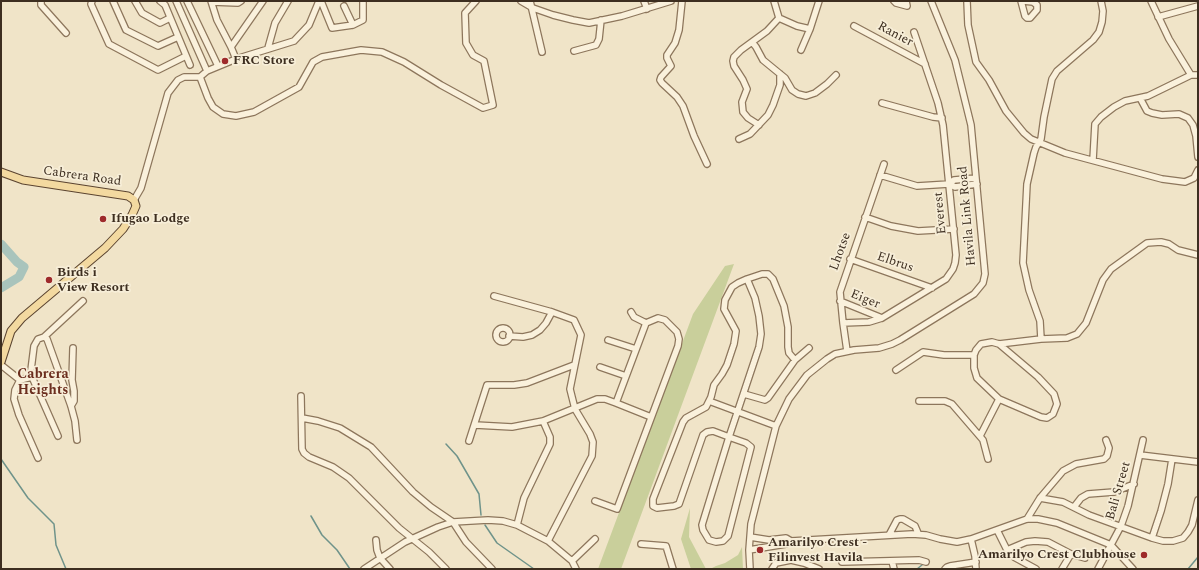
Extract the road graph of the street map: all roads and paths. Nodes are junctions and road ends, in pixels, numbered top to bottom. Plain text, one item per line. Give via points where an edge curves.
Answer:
1 (41, 1) edge
2 (92, 1) edge
3 (113, 1) edge
4 (136, 1) edge
5 (160, 1) edge
6 (176, 1) edge
7 (187, 1) edge
8 (242, 1) edge
9 (263, 1) edge
10 (288, 1) edge
11 (320, 1) edge
12 (363, 1) edge
13 (476, 1) edge
14 (521, 1) edge
15 (530, 1) edge
16 (644, 1) edge
17 (671, 1) edge
18 (682, 1) edge
19 (774, 1) edge
20 (819, 1) edge
21 (894, 1) edge
22 (906, 1) edge
23 (931, 1) edge
24 (967, 1) edge
25 (1101, 1) edge
26 (1151, 1) edge
27 (211, 2) edge
28 (344, 6) dead end
29 (1198, 6) edge
30 (533, 8) junction
31 (647, 9) junction
32 (1158, 17) junction
33 (170, 18) junction
34 (779, 18) junction
35 (601, 20) junction
36 (863, 22) dead end
37 (353, 25) junction
38 (810, 29) junction
39 (914, 32) dead end
40 (66, 33) dead end
41 (178, 37) junction
42 (752, 42) junction
43 (231, 47) junction
44 (268, 48) junction
45 (802, 50) dead end
46 (574, 51) dead end
47 (542, 52) dead end
48 (186, 56) junction
49 (236, 59) junction
50 (190, 64) dead end
51 (925, 64) junction
52 (218, 66) junction
53 (207, 71) junction
54 (780, 74) junction
55 (836, 75) dead end
56 (1191, 75) junction
57 (1198, 75) edge
58 (200, 77) junction
59 (1140, 98) junction
60 (885, 106) dead end
61 (942, 118) junction
62 (760, 125) junction
63 (1196, 128) edge
64 (739, 140) dead end
65 (1039, 143) junction
66 (1198, 157) edge
67 (1093, 160) junction
68 (707, 164) dead end
69 (884, 164) dead end
70 (1198, 170) edge
71 (1, 172) edge
72 (880, 175) junction
73 (976, 178) junction
74 (949, 184) junction
75 (977, 184) junction
76 (134, 200) junction
77 (866, 217) junction
78 (954, 229) junction
79 (1198, 255) edge
80 (850, 259) junction
81 (747, 279) junction
82 (932, 288) junction
83 (494, 296) dead end
84 (83, 301) dead end
85 (840, 301) junction
86 (552, 312) junction
87 (631, 312) dead end
88 (882, 318) junction
89 (646, 323) junction
90 (842, 323) junction
91 (509, 336) dead end
92 (44, 337) junction
93 (1041, 339) junction
94 (608, 340) dead end
95 (999, 344) junction
96 (73, 348) dead end
97 (809, 348) dead end
98 (636, 349) junction
99 (847, 351) junction
100 (974, 355) junction
101 (795, 360) junction
102 (1, 362) edge
103 (1, 365) edge
104 (574, 365) junction
105 (600, 367) dead end
106 (896, 370) dead end
107 (626, 376) junction
108 (32, 377) junction
109 (20, 380) junction
110 (744, 394) junction
111 (301, 396) dead end
112 (999, 400) junction
113 (709, 401) junction
114 (919, 401) dead end
115 (616, 403) junction
116 (71, 406) junction
117 (575, 409) junction
118 (738, 412) junction
119 (651, 417) junction
120 (302, 418) junction
121 (543, 422) junction
122 (475, 425) junction
123 (776, 426) junction
124 (58, 436) dead end
125 (980, 436) junction
126 (729, 437) junction
127 (77, 440) dead end
128 (1106, 440) dead end
129 (1143, 440) dead end
130 (469, 441) dead end
131 (1140, 455) junction
132 (38, 458) dead end
133 (1172, 459) junction
134 (988, 460) dead end
135 (1198, 462) edge
136 (1134, 484) junction
137 (1040, 498) junction
138 (1198, 500) edge
139 (595, 501) dead end
140 (1074, 507) junction
141 (1027, 519) junction
142 (453, 522) junction
143 (517, 525) junction
144 (1121, 526) junction
145 (997, 530) junction
146 (918, 533) junction
147 (889, 535) junction
148 (750, 537) junction
149 (412, 538) junction
150 (1152, 538) junction
151 (971, 539) junction
152 (376, 540) dead end
153 (595, 540) dead end
154 (548, 541) junction
155 (792, 541) junction
156 (641, 544) dead end
157 (1111, 545) junction
158 (749, 550) junction
159 (1007, 550) junction
160 (1071, 554) junction
161 (380, 558) junction
162 (1085, 558) dead end
163 (572, 561) junction
164 (867, 561) junction
165 (892, 561) junction
166 (842, 562) dead end
167 (926, 562) dead end
168 (976, 562) junction
169 (364, 569) edge
170 (390, 569) edge
171 (446, 569) edge
172 (492, 569) edge
173 (576, 569) edge
174 (673, 569) edge
175 (750, 569) edge
176 (772, 569) edge
177 (819, 569) edge
178 (868, 569) edge
179 (894, 569) edge
180 (945, 569) edge
181 (976, 569) edge
182 (1036, 569) edge
183 (1062, 569) edge
184 (1098, 569) edge
185 (1133, 569) edge

1 - 40 street via 41,5
2 - 48 street via 91,4 109,44 158,70
3 - 41 street via 126,30 158,46
4 - 33 street via 142,13 160,23
5 - 33 street
6 - 53 street
7 - 52 street
8 - 27 street
9 - 43 street
10 - 44 street via 275,23
11 - 37 street via 332,28
11 - 44 street via 309,25 294,41
12 - 37 street via 363,20
13 - 58 street via 465,13 466,43 473,56 484,61 493,105 483,108 382,52 361,50 322,58 314,62 299,87 254,112 236,116 223,114 213,107
14 - 30 street
15 - 30 street
16 - 31 street
17 - 31 street
18 - 68 street via 679,30 675,43 667,55 671,66 660,80 683,106
19 - 34 street
20 - 38 street
21 - 22 street via 907,6
23 - 73 street, Havila Link Road via 955,60 970,125
24 - 65 street via 968,25 976,62 1015,123
25 - 65 street via 1102,22 1093,40 1057,71 1052,79
26 - 32 street
27 - 43 street
28 - 37 street
29 - 32 street
30 - 35 street via 574,20
30 - 47 street
31 - 35 street
32 - 56 street
33 - 41 street
34 - 38 street
34 - 42 street
35 - 46 street via 596,45
36 - 51 street, Ranier via 857,27
38 - 45 street
39 - 51 street, Everest
41 - 48 street
42 - 54 street via 763,60
42 - 62 street via 741,50 733,61 747,89 742,102 743,112
43 - 49 street
44 - 49 street
48 - 50 street
49 - 52 street
51 - 61 street, Everest
52 - 53 street
53 - 58 street
54 - 55 street via 792,90 806,96 815,93
54 - 62 street via 780,85 773,104
56 - 57 street
56 - 59 street
58 - 76 street via 184,77 175,83 168,93 143,183
59 - 63 street via 1152,114 1179,114 1188,118
59 - 67 street via 1125,101 1114,107 1095,124
60 - 61 street
61 - 74 street, Everest
62 - 64 street
63 - 66 street
65 - 67 street
65 - 93 street via 1027,184 1023,263 1040,321
67 - 70 street via 1162,179 1185,182 1194,178
69 - 72 street, Lhotse
71 - 76 main road, Cabrera Road via 23,180 128,196
72 - 74 street via 917,186
72 - 77 street, Lhotse
73 - 74 street via 954,180
73 - 75 street, Havila Link Road
74 - 75 street via 955,187
74 - 78 street, Everest
75 - 99 street, Havila Link Road via 985,274 979,289 892,344
76 - 102 main road, Cabrera Road via 136,206 123,230 14,326
77 - 78 street via 910,230
77 - 80 street, Lhotse
78 - 82 street, Everest via 956,255 953,269 946,279
79 - 93 street via 1161,242 1147,243 1111,269 1103,280 1086,323 1077,334 1067,338
80 - 82 street, Elbrus
80 - 85 street, Lhotse via 841,285
81 - 101 street via 768,274 773,279 784,306 789,353
81 - 110 street via 755,298 761,334
81 - 113 street via 732,287 726,300 724,309 736,331 734,344
82 - 88 street, Everest
83 - 86 street
84 - 92 street
85 - 88 street, Eiger
85 - 90 street, Lhotse
86 - 91 street via 540,330 532,335
86 - 104 street via 574,320 577,325 581,336
87 - 89 street via 634,317
88 - 90 street, Everest via 869,322
89 - 98 street
89 - 119 street via 658,318 665,320 677,332 679,339
90 - 99 street, Lhotse
92 - 108 street via 38,339 34,346
92 - 116 street via 47,339
93 - 95 street
94 - 98 street
95 - 100 street via 981,344
95 - 112 street via 1054,394 1057,404 1053,414 1047,418
96 - 116 street via 74,400
97 - 101 street
98 - 107 street
99 - 123 street, Havila Link Road via 835,354 807,375 789,399
100 - 106 street via 923,352
100 - 112 street via 977,378
101 - 110 street via 765,400
103 - 109 street
104 - 117 street via 570,389
104 - 122 street via 527,383 487,384
105 - 107 street
107 - 115 street
108 - 109 street
108 - 124 street
109 - 132 street via 14,399
110 - 118 street
111 - 120 street
112 - 125 street
113 - 118 street
113 - 126 street via 706,407 683,422 653,499 653,506 657,508 679,504 703,435 713,431
114 - 125 street via 945,401 952,404
115 - 117 street via 597,399
115 - 119 street
116 - 127 street
117 - 121 street
117 - 154 street via 592,438 592,456
118 - 123 street
118 - 126 street
119 - 139 street via 617,509
120 - 142 street via 340,428 363,441 417,496
120 - 149 street via 304,454 333,466 349,478
121 - 122 street via 512,427
121 - 143 street via 550,437 550,444 524,498
122 - 130 street
123 - 148 street, Havila Link Road
125 - 134 street via 984,440
126 - 126 street via 750,447 728,536 723,541 716,542 709,540 702,525
128 - 137 street via 1109,448 1104,459 1076,464 1063,471
129 - 131 street, Bali Street
131 - 133 street
131 - 136 street, Bali Street
133 - 135 street
133 - 150 street via 1161,511
136 - 140 street via 1114,492 1088,494
136 - 144 street, Bali Street
137 - 140 street via 1063,502
137 - 141 street
138 - 150 street via 1192,525 1182,538 1173,541
140 - 144 street
141 - 145 street
141 - 157 street via 1053,522
142 - 143 street via 488,520
142 - 149 street
142 - 172 street via 466,542
143 - 154 street
144 - 150 street
144 - 157 street, Bali Street
145 - 151 street
145 - 159 street
146 - 147 street
146 - 147 street via 915,526 900,519
146 - 151 street via 948,541
147 - 155 street
148 - 155 street via 769,540 786,538
148 - 158 street, Havila Link Road
149 - 161 street
149 - 171 street
151 - 168 street
152 - 161 street
153 - 163 street
154 - 163 street
155 - 158 street
156 - 174 street via 666,546
157 - 184 street, Bali Street
157 - 185 street
158 - 175 street, Havila Link Road
159 - 160 street via 1035,540 1048,542
159 - 182 street via 1014,557
160 - 162 street
160 - 183 street
161 - 169 street
161 - 170 street
163 - 173 street
164 - 165 street
164 - 166 street
164 - 178 street
165 - 167 street
165 - 179 street
168 - 180 street
168 - 181 street
176 - 177 street via 776,563 791,560

